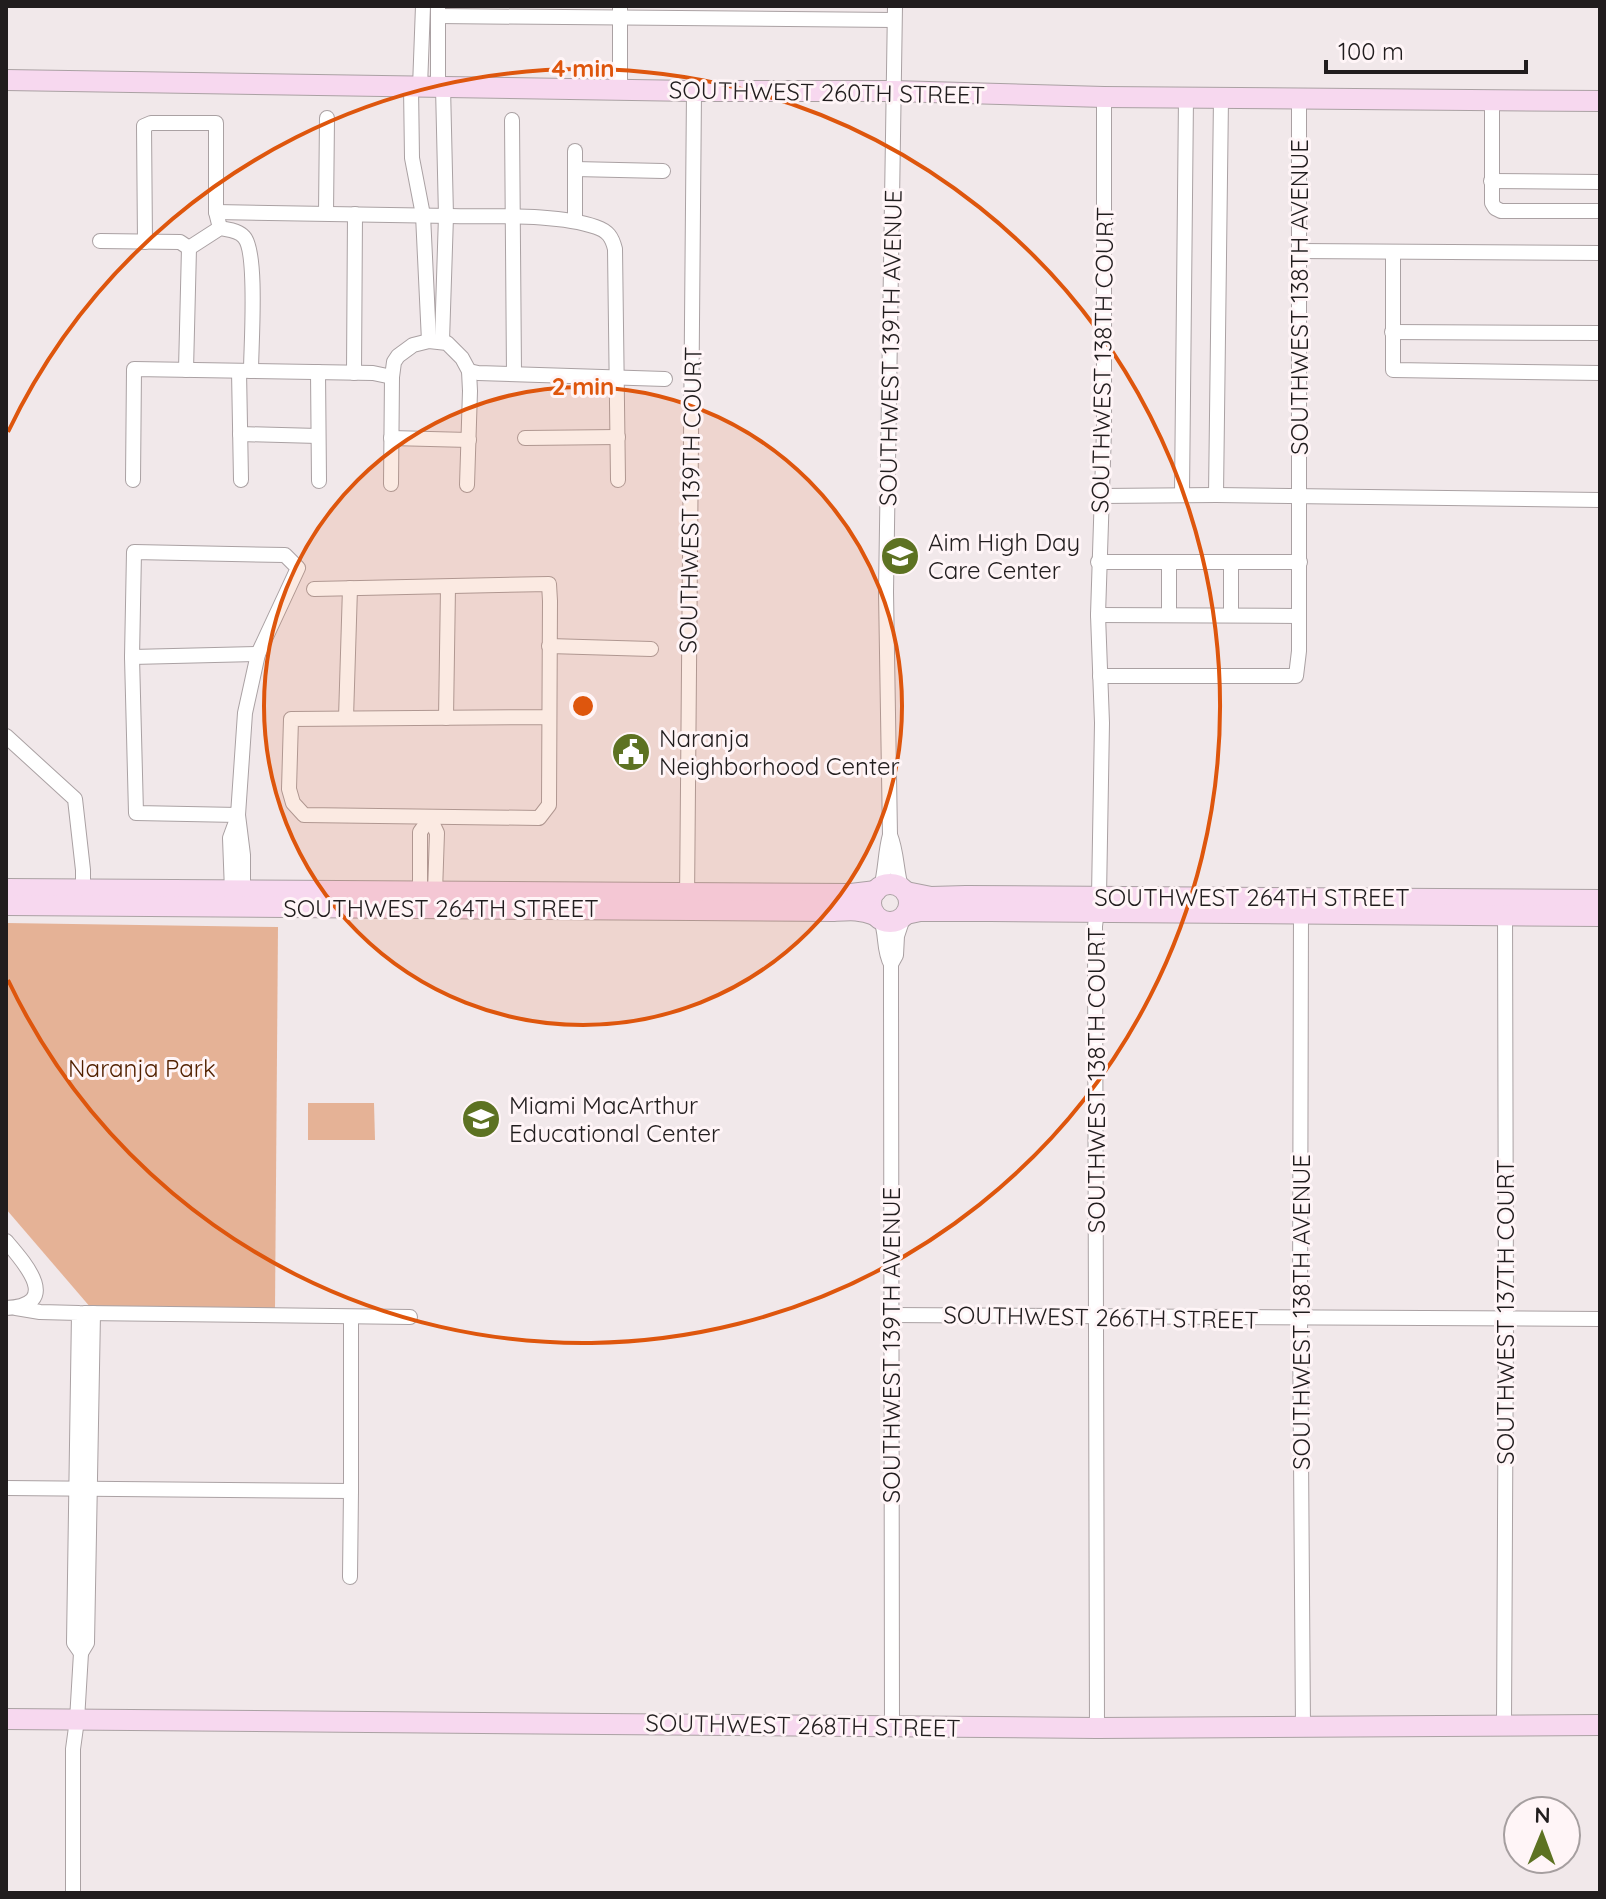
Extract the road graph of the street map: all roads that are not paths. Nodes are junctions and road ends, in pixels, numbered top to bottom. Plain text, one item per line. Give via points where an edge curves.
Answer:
1 (423, 6) edge
2 (438, 11) edge
3 (492, 11) edge
4 (560, 11) edge
5 (620, 11) edge
6 (829, 13) edge
7 (895, 13) edge
8 (6, 80) edge
9 (428, 87) junction
10 (620, 90) junction
11 (694, 91) junction
12 (893, 91) junction
13 (1104, 97) junction
14 (1186, 97) junction
15 (1221, 98) junction
16 (1299, 98) junction
17 (1492, 101) junction
18 (1600, 101) edge
19 (327, 118) dead end
20 (512, 120) dead end
21 (575, 151) dead end
22 (575, 169) junction
23 (663, 171) dead end
24 (1491, 181) junction
25 (1600, 182) edge
26 (1600, 211) edge
27 (216, 212) junction
28 (326, 213) junction
29 (355, 214) junction
30 (423, 215) junction
31 (446, 216) junction
32 (513, 217) junction
33 (575, 221) junction
34 (220, 228) junction
35 (100, 241) dead end
36 (145, 242) junction
37 (189, 248) junction
38 (1299, 251) junction
39 (1393, 252) junction
40 (1600, 253) edge
41 (426, 278) junction
42 (444, 278) junction
43 (1392, 332) junction
44 (1600, 333) edge
45 (436, 341) junction
46 (186, 370) junction
47 (245, 371) junction
48 (469, 371) junction
49 (318, 372) junction
50 (354, 373) junction
51 (1600, 373) edge
52 (514, 374) junction
53 (392, 377) junction
54 (618, 377) junction
55 (665, 379) dead end
56 (240, 434) junction
57 (318, 436) junction
58 (618, 437) junction
59 (391, 438) junction
60 (525, 438) dead end
61 (469, 440) junction
62 (133, 480) dead end
63 (241, 480) dead end
64 (618, 480) dead end
65 (319, 481) dead end
66 (391, 484) dead end
67 (467, 485) dead end
68 (1182, 495) junction
69 (1216, 495) junction
70 (1101, 496) junction
71 (1300, 497) junction
72 (1600, 500) edge
73 (1098, 562) junction
74 (1169, 562) junction
75 (1231, 562) junction
76 (1300, 562) junction
77 (448, 587) junction
78 (350, 588) junction
79 (314, 589) dead end
80 (1098, 615) junction
81 (1169, 615) junction
82 (1231, 615) junction
83 (1299, 616) junction
84 (549, 646) junction
85 (651, 649) dead end
86 (258, 654) junction
87 (132, 657) junction
88 (1100, 676) junction
89 (548, 717) junction
90 (346, 718) junction
91 (446, 718) junction
92 (6, 736) edge
93 (238, 815) junction
94 (430, 818) junction
95 (436, 856) junction
96 (420, 857) junction
97 (6, 889) edge
98 (891, 889) junction
99 (237, 891) junction
100 (428, 892) junction
101 (83, 898) junction
102 (1600, 900) edge
103 (687, 901) junction
104 (1097, 904) junction
105 (6, 905) edge
106 (1301, 906) junction
107 (1505, 907) junction
108 (905, 916) junction
109 (1600, 916) edge
110 (878, 917) junction
111 (891, 964) junction
112 (6, 1241) edge
113 (11, 1308) edge
114 (86, 1313) junction
115 (891, 1315) junction
116 (351, 1317) junction
117 (410, 1317) dead end
118 (1097, 1317) junction
119 (1506, 1318) junction
120 (1300, 1319) junction
121 (1600, 1319) edge
122 (6, 1488) edge
123 (84, 1489) junction
124 (351, 1491) junction
125 (350, 1577) dead end
126 (6, 1719) edge
127 (77, 1720) junction
128 (1504, 1724) junction
129 (892, 1725) junction
130 (1600, 1725) edge
131 (1303, 1727) junction
132 (1097, 1728) junction
133 (73, 1893) edge

1 - 9 street
2 - 3 street
2 - 9 street
3 - 4 street
4 - 5 street
5 - 6 street
5 - 10 street
6 - 7 street
7 - 12 street, SOUTHWEST 139TH AVENUE
8 - 9 street, SOUTHWEST 260TH STREET
9 - 10 street, SOUTHWEST 260TH STREET
9 - 30 street via 412,158
9 - 31 street
10 - 11 street, SOUTHWEST 260TH STREET
11 - 12 street, SOUTHWEST 260TH STREET
11 - 103 street, SOUTHWEST 139TH COURT
12 - 13 street, SOUTHWEST 260TH STREET
12 - 98 street, SOUTHWEST 139TH AVENUE via 886,592 890,835 898,878
13 - 14 street, SOUTHWEST 260TH STREET
13 - 70 street, SOUTHWEST 138TH COURT
14 - 15 street, SOUTHWEST 260TH STREET
14 - 68 street
15 - 16 street, SOUTHWEST 260TH STREET
15 - 69 street
16 - 17 street, SOUTHWEST 260TH STREET
16 - 38 street, SOUTHWEST 138TH AVENUE
17 - 18 street, SOUTHWEST 260TH STREET
17 - 24 street
19 - 28 street
20 - 32 street
21 - 22 street
22 - 23 street
22 - 33 street
24 - 25 street
24 - 26 street via 1492,203 1501,211
27 - 28 street
27 - 34 street
27 - 36 street via 216,123 151,123 144,126
28 - 29 street
29 - 30 street
29 - 50 street
30 - 31 street
30 - 41 street
31 - 32 street
31 - 42 street
32 - 33 street
32 - 52 street
33 - 54 street via 613,239
34 - 37 street
34 - 47 street via 246,239 252,259
35 - 36 street
36 - 37 street via 180,242
37 - 46 street
38 - 39 street
38 - 71 street, SOUTHWEST 138TH AVENUE
39 - 40 street
39 - 43 street
41 - 42 street
41 - 45 street
42 - 45 street
43 - 44 street
43 - 51 street via 1393,370
45 - 48 street via 453,348
45 - 53 street via 413,345 398,356
46 - 47 street
46 - 62 street via 134,369
47 - 49 street
47 - 56 street
48 - 52 street
48 - 61 street
49 - 50 street
49 - 57 street
50 - 53 street
52 - 54 street
53 - 59 street
54 - 55 street
54 - 58 street
56 - 57 street
56 - 63 street
57 - 65 street
58 - 60 street
58 - 64 street
59 - 61 street
59 - 66 street
61 - 67 street
68 - 69 street
68 - 70 street
69 - 71 street
70 - 73 street, SOUTHWEST 138TH COURT
71 - 72 street
71 - 76 street, SOUTHWEST 138TH AVENUE
73 - 74 street
73 - 80 street, SOUTHWEST 138TH COURT
74 - 75 street
74 - 81 street
75 - 76 street
75 - 82 street
76 - 83 street, SOUTHWEST 138TH AVENUE
77 - 78 street
77 - 84 street via 549,584
77 - 91 street
78 - 79 street
78 - 90 street
80 - 81 street
80 - 88 street, SOUTHWEST 138TH COURT
81 - 82 street
82 - 83 street
83 - 88 street, SOUTHWEST 138TH AVENUE via 1296,676
84 - 85 street
84 - 89 street
86 - 87 street
86 - 87 street via 298,568 285,555 134,552
86 - 93 street via 245,713
87 - 93 street via 136,813
88 - 104 street, SOUTHWEST 138TH COURT
89 - 91 street
89 - 94 street via 549,805 539,818
90 - 91 street
90 - 94 street via 291,719 293,803 304,815
92 - 101 street via 75,799
93 - 99 street via 243,855
94 - 95 street via 437,833
94 - 96 street via 420,832
95 - 96 street
95 - 100 street
96 - 100 street
97 - 101 street, SOUTHWEST 264TH STREET
98 - 103 street, SOUTHWEST 264TH STREET
98 - 104 street, SOUTHWEST 264TH STREET via 931,897
98 - 108 street via 910,903
98 - 110 street via 872,900
99 - 100 street, SOUTHWEST 264TH STREET
99 - 101 street, SOUTHWEST 264TH STREET
100 - 103 street, SOUTHWEST 264TH STREET
101 - 103 street, SOUTHWEST 264TH STREET
101 - 105 street, SOUTHWEST 264TH STREET
102 - 107 street, SOUTHWEST 264TH STREET
103 - 110 street, SOUTHWEST 264TH STREET via 854,909
104 - 106 street, SOUTHWEST 264TH STREET
104 - 108 street, SOUTHWEST 264TH STREET
104 - 118 street, SOUTHWEST 138TH COURT
106 - 107 street, SOUTHWEST 264TH STREET
106 - 120 street, SOUTHWEST 138TH AVENUE
107 - 109 street, SOUTHWEST 264TH STREET
107 - 119 street, SOUTHWEST 137TH COURT
108 - 110 street via 890,922
108 - 111 street, SOUTHWEST 139TH AVENUE
110 - 111 street, SOUTHWEST 139TH AVENUE
111 - 115 street, SOUTHWEST 139TH AVENUE
112 - 113 street via 28,1267 35,1287 32,1299
113 - 114 street
114 - 116 street
114 - 123 street
115 - 118 street, SOUTHWEST 266TH STREET
115 - 129 street, SOUTHWEST 139TH AVENUE
116 - 117 street
116 - 124 street
118 - 120 street, SOUTHWEST 266TH STREET
118 - 132 street, SOUTHWEST 138TH COURT
119 - 120 street, SOUTHWEST 266TH STREET
119 - 121 street, SOUTHWEST 266TH STREET
119 - 128 street, SOUTHWEST 137TH COURT
120 - 131 street, SOUTHWEST 138TH AVENUE
122 - 123 street
123 - 124 street
123 - 127 street via 74,1643 81,1653
124 - 125 street
126 - 127 street, SOUTHWEST 268TH STREET
127 - 129 street, SOUTHWEST 268TH STREET
127 - 133 street
128 - 130 street, SOUTHWEST 268TH STREET
128 - 131 street, SOUTHWEST 268TH STREET
129 - 132 street, SOUTHWEST 268TH STREET
131 - 132 street, SOUTHWEST 268TH STREET

